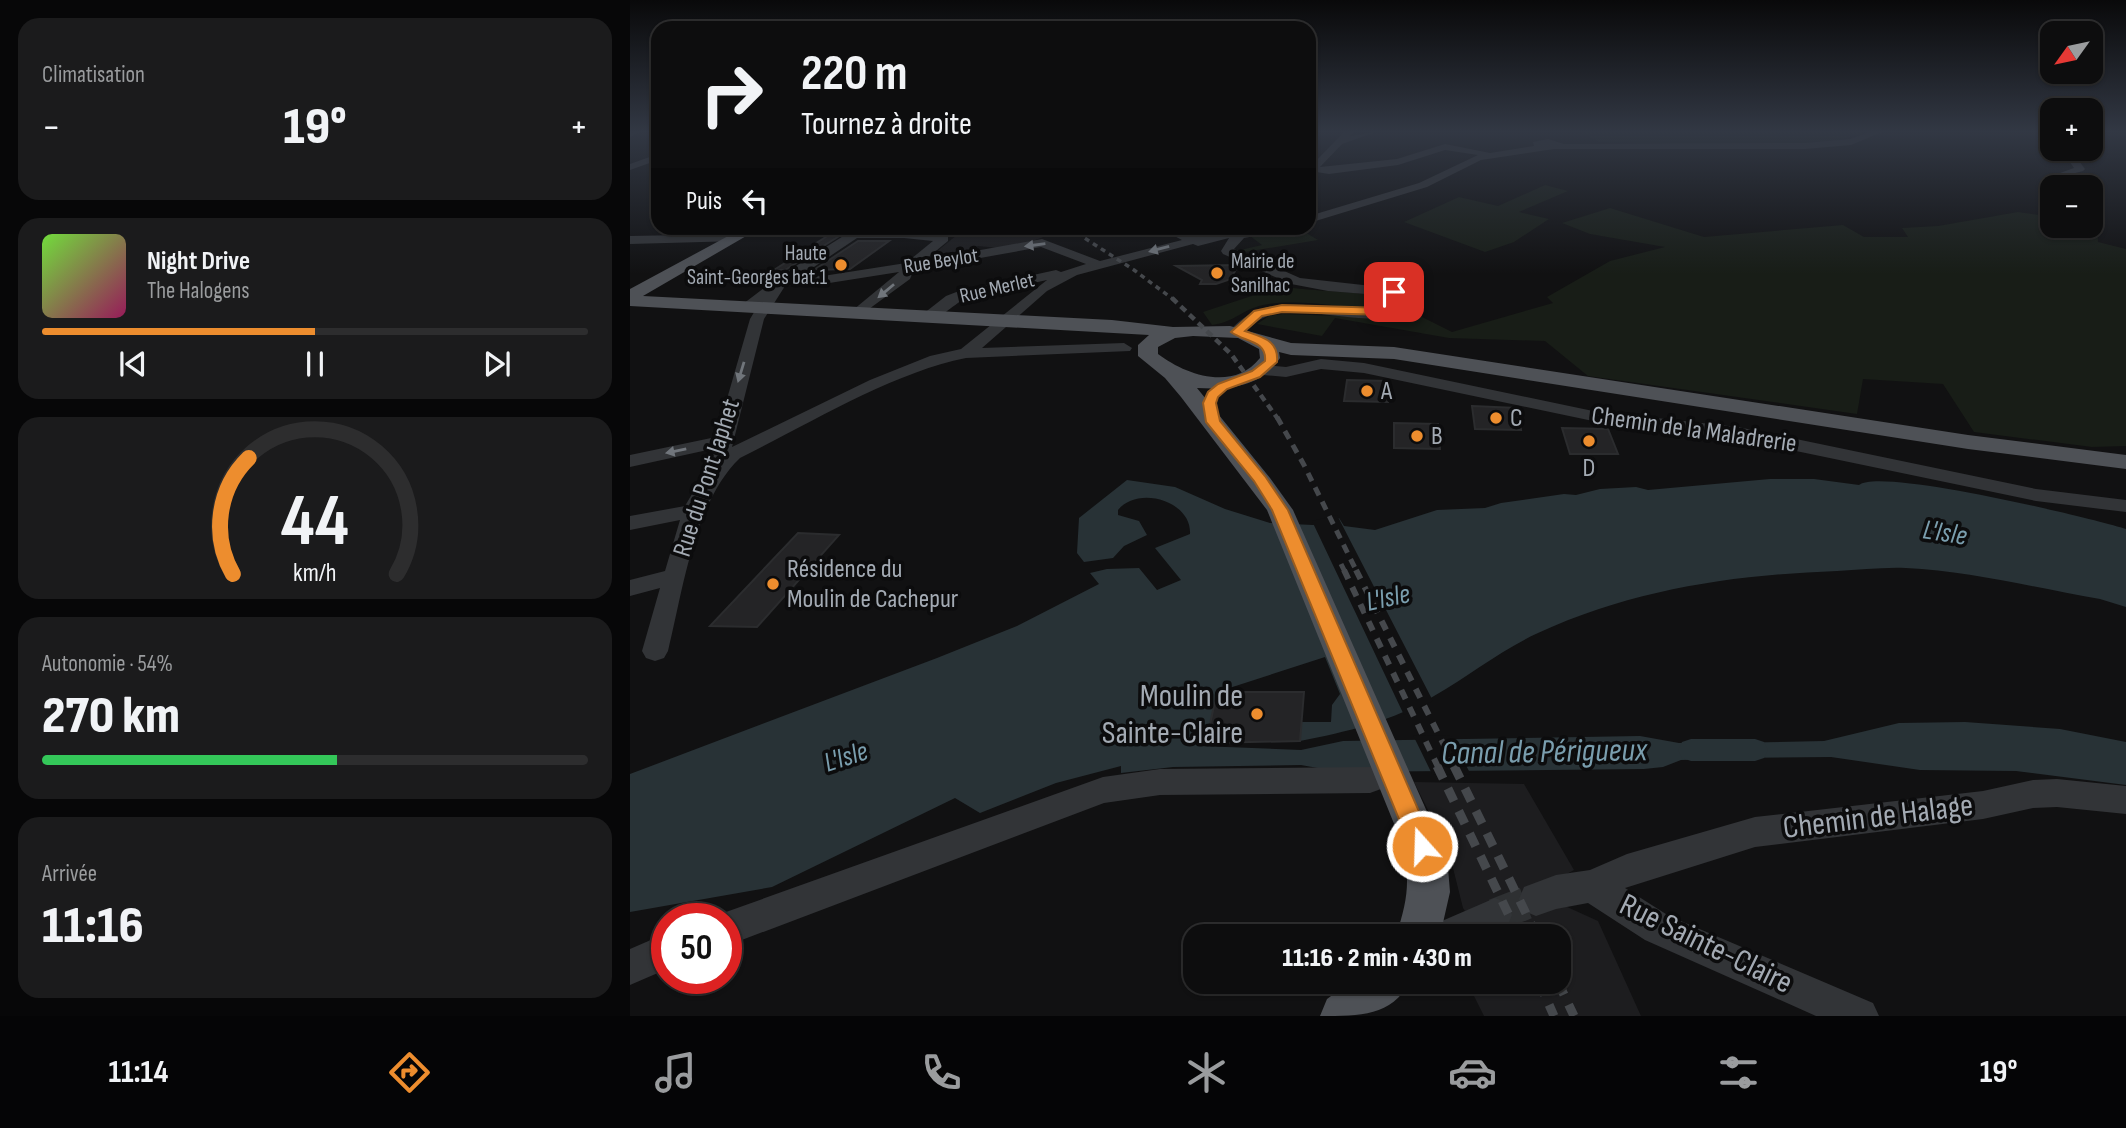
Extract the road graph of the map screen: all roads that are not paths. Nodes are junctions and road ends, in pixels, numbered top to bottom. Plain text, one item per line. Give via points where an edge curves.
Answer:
1 (1431, 179) edge
2 (1316, 218) edge
3 (651, 232) edge
4 (740, 235) edge
5 (852, 235) edge
6 (908, 235) edge
7 (1182, 235) edge
8 (1218, 235) edge
9 (1232, 235) edge
10 (1245, 235) edge
11 (1240, 236) junction
12 (734, 238) junction
13 (630, 239) edge
14 (1195, 240) junction
15 (1227, 251) junction
16 (1099, 265) junction
17 (910, 267) junction
18 (1072, 272) junction
19 (780, 283) junction
20 (631, 298) edge
21 (755, 308) junction
22 (858, 313) junction
23 (928, 317) junction
24 (1006, 321) junction
25 (1112, 326) junction
26 (1171, 332) junction
27 (1237, 332) junction
28 (1148, 345) junction
29 (1124, 348) dead end
30 (1362, 350) joint
31 (967, 353) junction
32 (1267, 358) junction
33 (1175, 378) junction
34 (1229, 383) junction
35 (1213, 422) junction
36 (722, 442) junction
37 (630, 461) edge
38 (2126, 462) edge
39 (716, 470) junction
40 (1260, 479) joint
41 (2126, 506) edge
42 (694, 511) junction
43 (630, 523) edge
44 (676, 576) junction
45 (630, 588) edge
46 (655, 651) dead end
47 (1370, 780) dead end
48 (2126, 800) edge
49 (1415, 824) joint
50 (1592, 886) junction
51 (1536, 899) tunnel mouth
52 (1495, 915) tunnel mouth
53 (742, 923) edge
54 (1421, 924) edge
55 (1474, 924) edge
56 (651, 958) edge
57 (630, 967) edge
58 (1372, 994) edge
59 (1344, 1016) edge
60 (1860, 1016) edge

1 - 2 street
3 - 13 street
4 - 12 main road
5 - 19 street
6 - 17 street via 944,238
7 - 14 street
8 - 14 street
9 - 11 street
10 - 11 street
11 - 15 street
12 - 13 street
12 - 20 main road
14 - 15 street
14 -> 16 street
15 - 27 street via 1296,281 1394,292 1405,302 1397,310 1373,313 1268,310 1251,317
16 -> 17 street, Rue Beylot via 1042,243
16 - 18 street
17 - 19 street, Rue Beylot
17 -> 22 street
18 - 23 street, Rue Merlet via 964,294
18 - 24 street via 1042,288
19 - 21 street
20 - 21 main road
21 - 22 main road
21 -> 36 street, Rue du Pont Japhet via 757,319
22 - 23 main road
23 - 24 main road
24 - 25 main road
24 - 31 street
25 - 26 main road
25 - 28 main road
26 - 27 main road
26 - 28 main road
27 - 32 main road
28 - 33 main road via 1148,356
29 - 31 street
30 - 32 main road
30 - 38 main road
31 - 39 street via 936,359 876,384 733,454
32 - 34 main road
32 - 41 street, Chemin de la Maladrerie via 1286,373 1321,364 1364,368 1593,416 1738,433 2036,495
33 - 34 main road
33 - 35 main road
34 - 35 main road via 1210,399
35 - 40 main road
36 -> 37 street
36 - 39 street, Rue du Pont Japhet
39 - 42 street, Rue du Pont Japhet
40 - 49 main road via 1280,510
42 - 43 street
42 - 44 street, Rue du Pont Japhet
44 - 45 street
44 - 46 street, Rue du Pont Japhet
47 - 53 street via 1160,782 1103,790
48 - 50 street, Chemin de Halage via 2034,794 1983,805 1755,832 1713,842
49 - 54 main road via 1431,891
50 - 51 street, Chemin de Halage
50 - 60 street, Rue Sainte-Claire via 1657,928
52 - 55 street
56 - 57 street
58 - 59 main road

